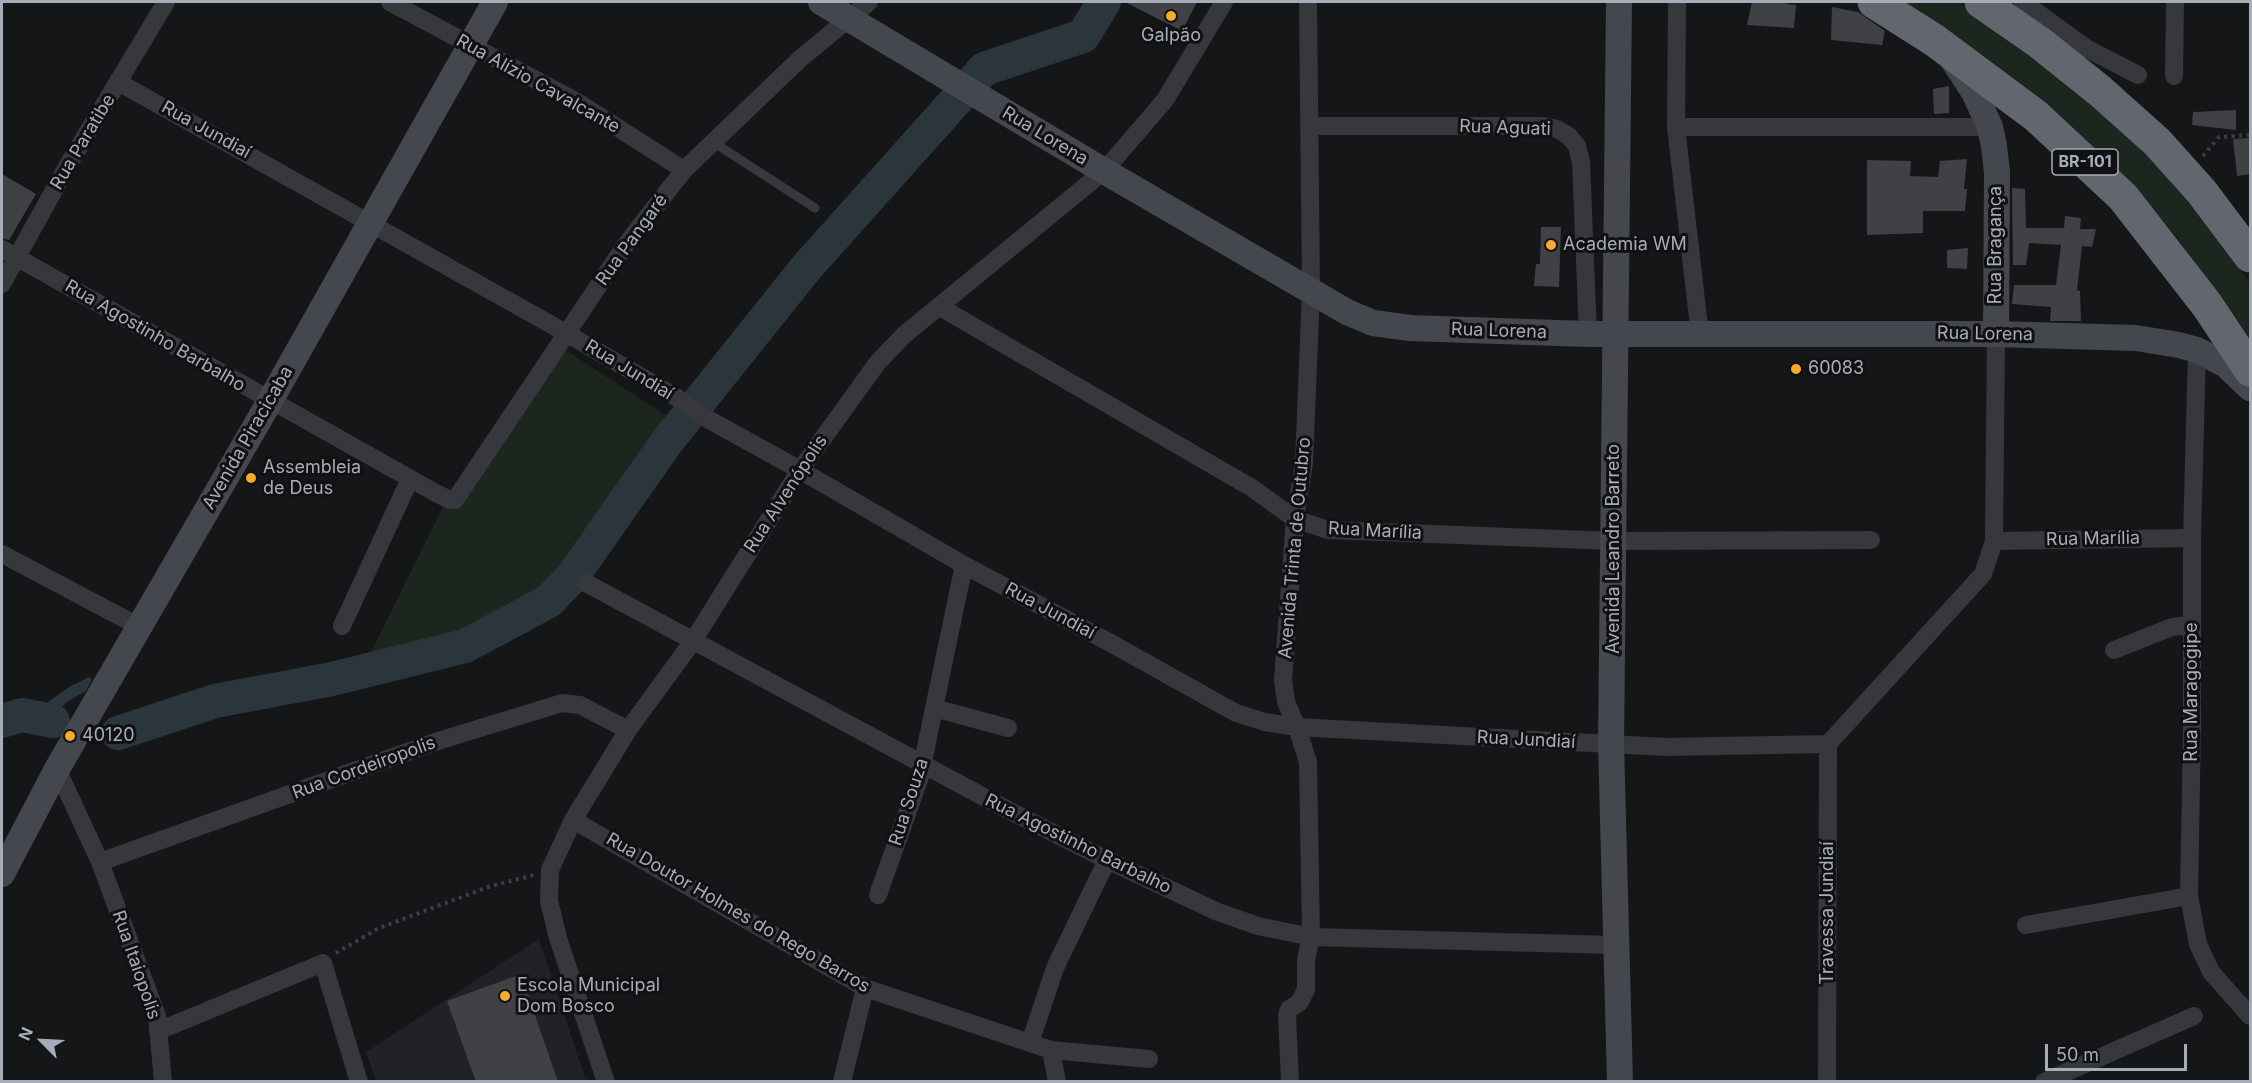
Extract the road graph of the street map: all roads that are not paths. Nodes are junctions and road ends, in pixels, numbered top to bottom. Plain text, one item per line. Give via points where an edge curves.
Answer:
1 (166, 2) edge
2 (390, 2) edge
3 (495, 2) edge
4 (820, 2) edge
5 (1224, 2) edge
6 (1308, 2) edge
7 (1677, 2) edge
8 (1874, 2) edge
9 (1981, 2) edge
10 (2023, 2) edge
11 (2175, 2) edge
12 (1618, 9) edge
13 (860, 10) edge
14 (1934, 40) junction
15 (470, 46) junction
16 (2138, 75) dead end
17 (2174, 76) dead end
18 (118, 82) junction
19 (1310, 126) junction
20 (1676, 127) junction
21 (1990, 127) junction
22 (713, 142) junction
23 (684, 170) junction
24 (1104, 171) junction
25 (815, 208) dead end
26 (370, 221) junction
27 (9, 253) edge
28 (2250, 256) edge
29 (2, 284) edge
30 (1311, 291) junction
31 (940, 307) junction
32 (566, 333) junction
33 (1588, 334) junction
34 (1616, 334) junction
35 (1996, 334) junction
36 (1700, 335) junction
37 (2197, 350) junction
38 (2250, 370) edge
39 (2250, 388) edge
40 (270, 401) junction
41 (800, 470) junction
42 (410, 479) junction
43 (434, 492) joint
44 (1295, 519) junction
45 (2192, 538) junction
46 (1871, 540) dead end
47 (1613, 541) junction
48 (1994, 541) junction
49 (2, 554) edge
50 (964, 566) junction
51 (586, 583) dead end
52 (138, 626) junction
53 (342, 626) dead end
54 (2192, 626) junction
55 (693, 641) junction
56 (2114, 650) dead end
57 (934, 708) junction
58 (1298, 727) junction
59 (1008, 728) dead end
60 (628, 730) junction
61 (1611, 744) junction
62 (1828, 744) junction
63 (923, 765) junction
64 (57, 769) junction
65 (573, 820) junction
66 (1107, 860) junction
67 (100, 862) junction
68 (2, 874) edge
69 (878, 895) dead end
70 (2189, 896) junction
71 (2026, 925) dead end
72 (1311, 937) junction
73 (1615, 945) junction
74 (865, 988) junction
75 (2194, 1016) dead end
76 (2250, 1016) edge
77 (158, 1031) junction
78 (1030, 1043) junction
79 (1051, 1050) junction
80 (1149, 1059) dead end
81 (163, 1082) edge
82 (360, 1082) edge
83 (606, 1082) edge
84 (842, 1082) edge
85 (1057, 1082) edge
86 (1290, 1082) edge
87 (1620, 1082) edge
88 (1827, 1082) edge
89 (2044, 1082) edge

1 - 18 street, Rua Paratibe
2 - 15 street, Rua Alízio Cavalcante
3 - 15 main road, Avenida Piracicaba
4 - 13 main road, Rua Lorena
5 - 24 street, Rua Alvenópolis via 1165,100
6 - 19 street, Avenida Trinta de Outubro
7 - 20 street
8 - 14 highway, BR-101
9 - 28 highway via 2040,43 2157,142 2201,191
10 - 16 street via 2086,48
11 - 17 street
12 - 34 main road, Avenida Leandro Barreto
13 - 22 street, Rua Pangaré via 801,58
13 - 24 main road, Rua Lorena via 946,76
14 - 21 main road, Rua Bragança via 1957,64
14 - 38 highway, BR-101 via 2036,116 2123,197 2208,305
15 - 23 street, Rua Alízio Cavalcante via 579,103
15 - 26 main road, Avenida Piracicaba
18 - 26 street, Rua Jundiaí
18 - 27 street, Rua Paratibe
19 - 30 street, Avenida Trinta de Outubro
19 - 33 street, Rua Aguati via 1544,126 1569,136 1577,146 1581,162
20 - 21 street
20 - 36 street
21 - 35 main road, Rua Bragança via 1997,172
22 - 23 street, Rua Pangaré
22 - 25 lane
23 - 32 street, Rua Pangaré via 627,243
24 - 30 main road, Rua Lorena
24 - 31 street, Rua Alvenópolis
26 - 32 street, Rua Jundiaí
26 - 40 main road, Avenida Piracicaba
27 - 29 street, Rua Paratibe
27 - 40 street, Rua Agostinho Barbalho
30 - 33 main road, Rua Lorena via 1347,312 1383,324
30 - 44 street, Avenida Trinta de Outubro via 1304,463
31 - 41 street, Rua Alvenópolis via 878,362
31 - 44 street, Rua Marília via 1252,488
32 - 41 street, Rua Jundiaí
32 - 43 street, Rua Pangaré via 459,496 450,500
33 - 34 main road, Rua Lorena
34 - 36 main road, Rua Lorena
34 - 47 main road, Avenida Leandro Barreto
35 - 36 main road, Rua Lorena
35 - 37 main road, Rua Lorena via 2136,338
35 - 48 street, Rua Bragança
37 - 39 main road, Rua Lorena via 2226,364
37 - 45 street, Rua Maragogipe
40 - 42 street, Rua Agostinho Barbalho
40 - 52 main road, Avenida Piracicaba
41 - 50 street, Rua Jundiaí
41 - 55 street, Rua Alvenópolis
42 - 43 street, Rua Agostinho Barbalho
42 - 53 street
44 - 47 street, Rua Marília via 1328,530
44 - 58 street, Avenida Trinta de Outubro via 1283,680 1286,702
45 - 48 street, Rua Marília
45 - 54 street, Rua Maragogipe
46 - 47 street, Rua Marília
47 - 61 main road, Avenida Leandro Barreto
48 - 62 street via 1983,574
49 - 52 street
50 - 57 street, Rua Souza
50 - 58 street, Rua Jundiaí via 1236,713
51 - 55 street, Rua Agostinho Barbalho
52 - 64 main road, Avenida Piracicaba
54 - 56 street via 2172,627
54 - 70 street, Rua Maragogipe
55 - 60 street, Rua Alvenópolis
55 - 63 street, Rua Agostinho Barbalho
57 - 59 street
57 - 63 street, Rua Souza
58 - 61 street, Rua Jundiaí
58 - 72 street, Avenida Trinta de Outubro via 1308,762
60 - 65 street, Rua Alvenópolis
60 - 67 street, Rua Cordeiropolis via 580,705 562,704 438,741
61 - 62 street, Rua Jundiaí
61 - 73 main road, Avenida Leandro Barreto
62 - 88 street, Travessa Jundiaí
63 - 66 street, Rua Agostinho Barbalho
63 - 69 street, Rua Souza
64 - 67 street, Rua Itaiopolis
64 - 68 main road, Avenida Piracicaba
65 - 74 street, Rua Doutor Holmes do Rego Barros
65 - 83 street, Rua Alvenópolis via 550,870 549,901
66 - 72 street, Rua Agostinho Barbalho via 1218,912 1258,926
66 - 78 street via 1055,968
67 - 77 street, Rua Itaiopolis via 157,1016
70 - 71 street
70 - 76 street, Rua Maragogipe via 2198,944 2211,972
72 - 73 street, Rua Agostinho Barbalho
72 - 86 street, Avenida Trinta de Outubro via 1306,990 1287,1015
73 - 87 main road, Avenida Leandro Barreto
74 - 78 street, Rua Doutor Holmes do Rego Barros
74 - 84 street
75 - 89 street
77 - 81 street
77 - 82 street, Rua Itaiopolis via 323,963
78 - 79 street, Rua Doutor Holmes do Rego Barros
79 - 80 street, Rua Doutor Holmes do Rego Barros
79 - 85 street

